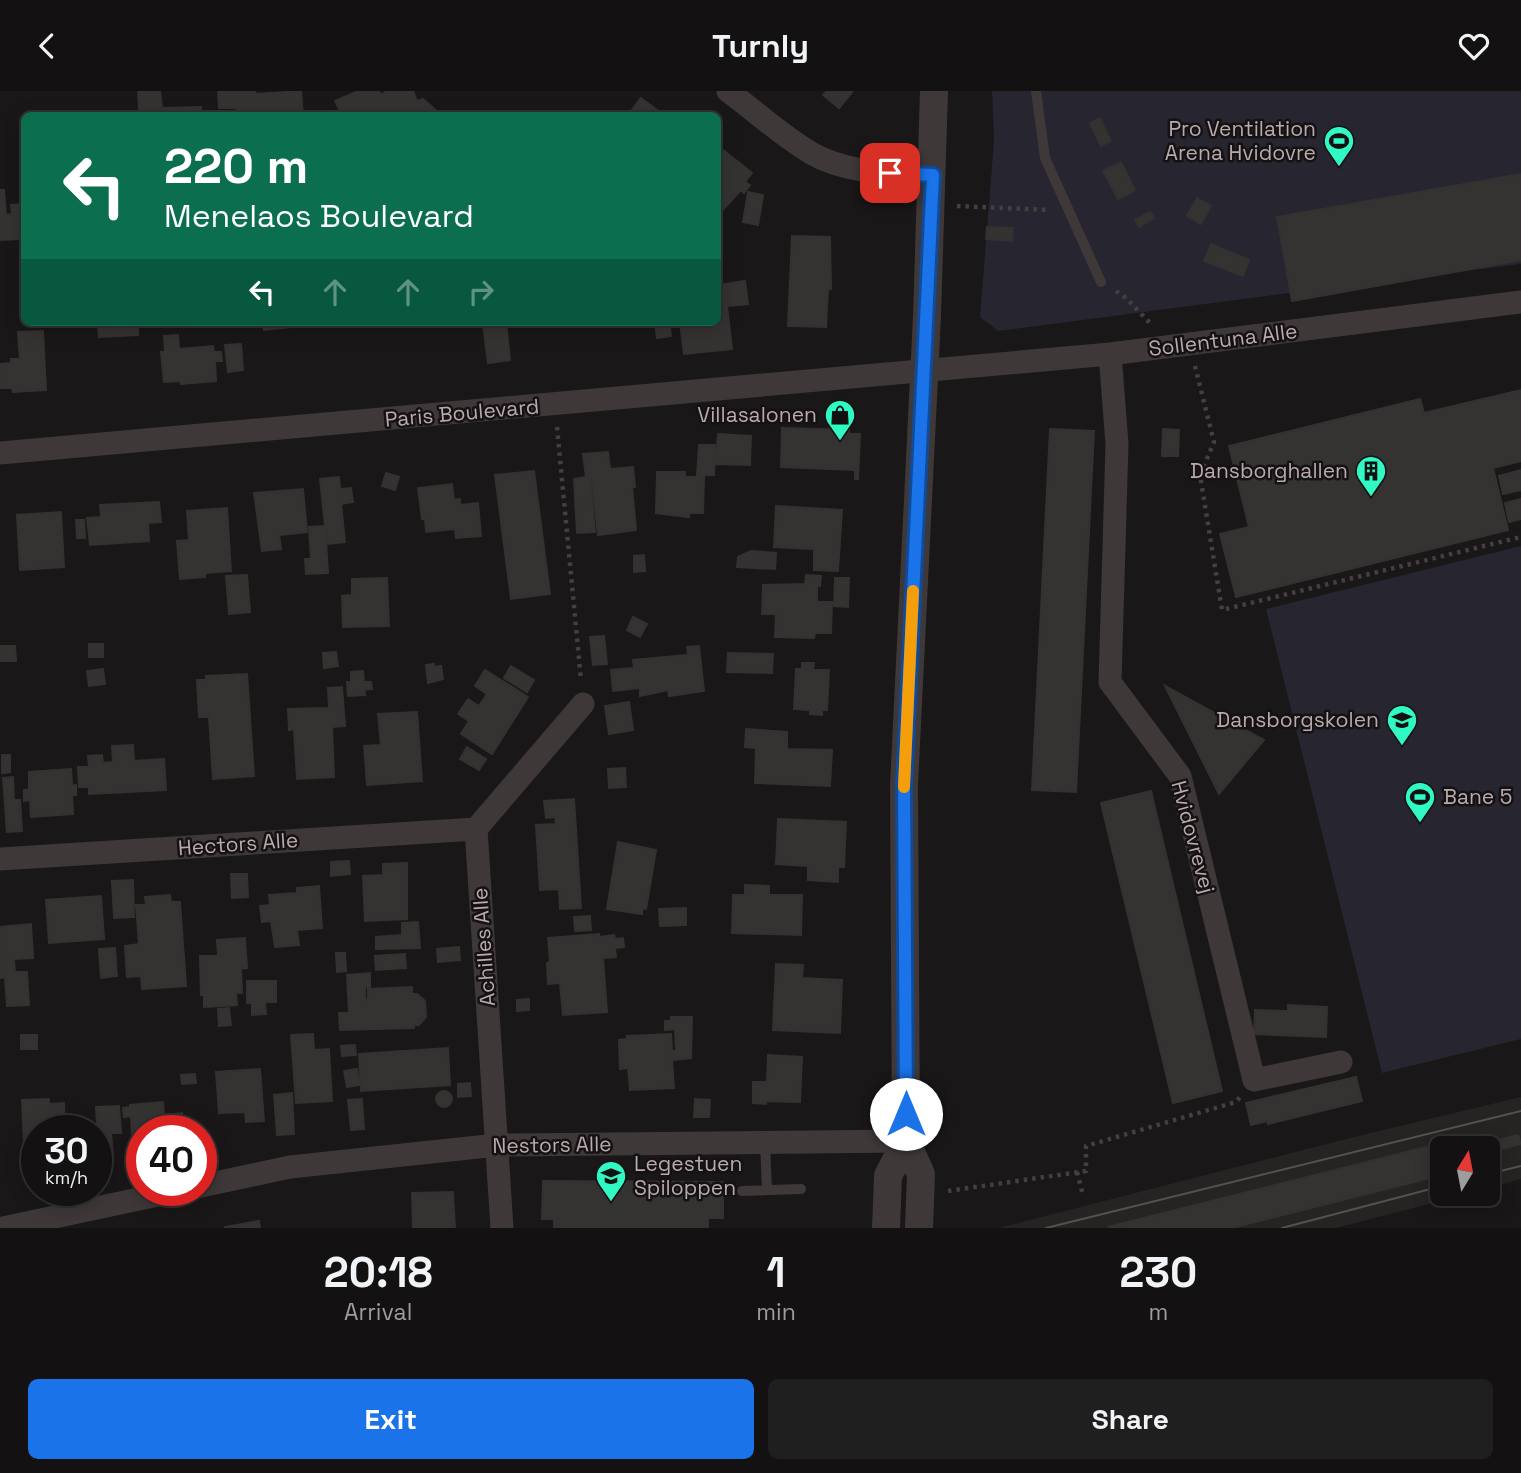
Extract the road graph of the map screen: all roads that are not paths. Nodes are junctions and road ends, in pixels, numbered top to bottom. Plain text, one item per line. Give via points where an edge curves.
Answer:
1 (729, 91) edge
2 (934, 91) edge
3 (1037, 91) edge
4 (933, 175) junction
5 (1101, 282) road end
6 (1521, 302) edge
7 (1110, 354) junction
8 (924, 371) junction
9 (0, 453) edge
10 (583, 704) road end
11 (476, 829) junction
12 (0, 859) edge
13 (1341, 1062) dead end
14 (906, 1142) junction
15 (765, 1143) junction
16 (497, 1145) junction
17 (217, 1183) edge
18 (801, 1189) dead end
19 (767, 1190) junction
20 (741, 1191) dead end
21 (126, 1202) edge
22 (3, 1228) edge
23 (502, 1228) edge
24 (886, 1228) edge
25 (919, 1228) edge

1 - 4 street via 812,154 869,171
2 - 4 street
3 - 5 lane via 1045,158
4 - 8 street
6 - 7 street, Sollentuna Alle
7 - 8 street, Sollentuna Alle
7 - 13 street, Hvidovrevej via 1117,444 1110,682 1180,776 1254,1080
8 - 9 street, Paris Boulevard
8 - 14 street via 904,785
10 - 11 street
11 - 12 street, Hectors Alle
11 - 16 street, Achilles Alle
14 - 15 street, Nestors Alle
14 - 24 street via 888,1176
14 - 25 street via 921,1174
15 - 16 street, Nestors Alle
15 - 19 lane
16 - 17 street, Nestors Alle via 290,1167
16 - 23 street, Achilles Alle
18 - 19 lane
19 - 20 lane
21 - 22 street

